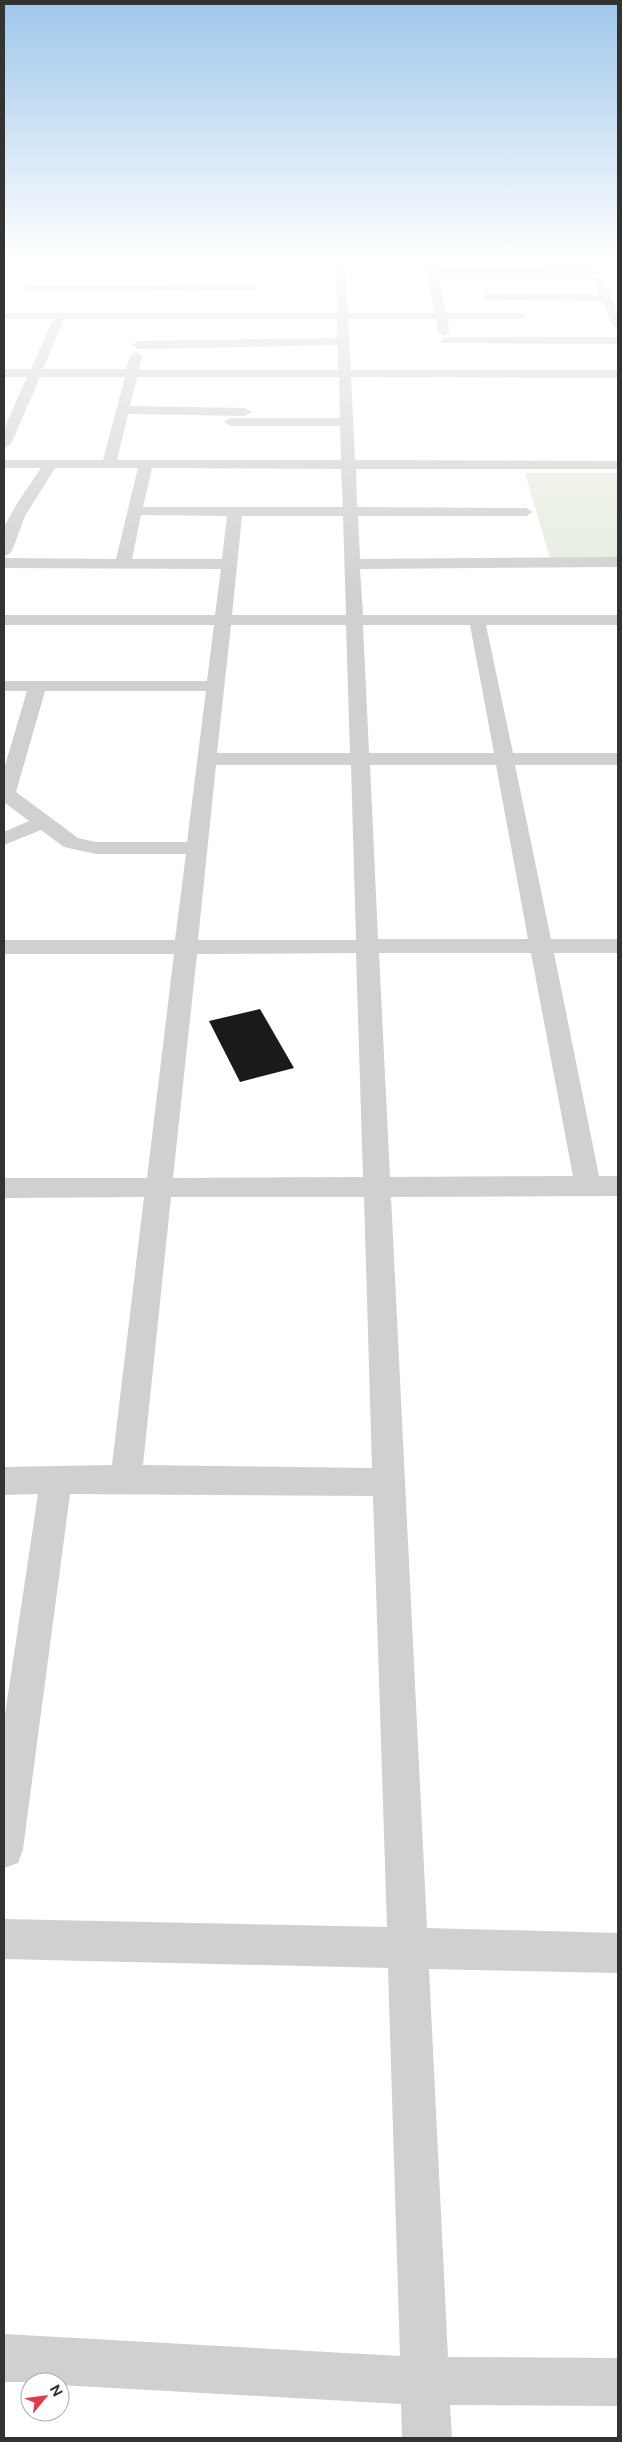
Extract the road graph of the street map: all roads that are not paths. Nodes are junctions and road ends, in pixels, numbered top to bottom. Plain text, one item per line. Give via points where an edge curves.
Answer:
1 (35, 370) edge
2 (133, 370) edge
3 (344, 370) edge
4 (454, 370) edge
5 (4, 373) edge
6 (34, 373) junction
7 (132, 373) junction
8 (344, 374) junction
9 (455, 374) junction
10 (618, 374) edge
11 (10, 409) edge
12 (122, 410) junction
13 (346, 422) junction
14 (4, 444) edge
15 (222, 449) dead end
16 (4, 464) edge
17 (51, 464) junction
18 (109, 464) junction
19 (146, 464) junction
20 (222, 464) junction
21 (348, 464) junction
22 (618, 465) edge
23 (135, 511) junction
24 (235, 511) junction
25 (350, 512) junction
26 (526, 512) dead end
27 (4, 551) edge
28 (618, 562) edge
29 (4, 563) edge
30 (123, 563) junction
31 (229, 564) junction
32 (352, 564) junction
33 (4, 620) edge
34 (222, 620) junction
35 (355, 620) junction
36 (477, 620) junction
37 (615, 625) edge
38 (4, 686) edge
39 (38, 686) junction
40 (215, 686) junction
41 (207, 759) junction
42 (360, 759) junction
43 (504, 759) junction
44 (618, 759) edge
45 (43, 822) junction
46 (4, 839) edge
47 (197, 848) junction
48 (4, 946) edge
49 (186, 946) junction
50 (541, 946) junction
51 (618, 946) edge
52 (368, 947) junction
53 (588, 1186) junction
54 (618, 1186) edge
55 (158, 1187) junction
56 (377, 1187) junction
57 (4, 1188) edge
58 (56, 1479) junction
59 (126, 1480) junction
60 (4, 1481) edge
61 (389, 1482) junction
62 (13, 1723) edge
63 (4, 1849) edge
64 (4, 1939) edge
65 (408, 1948) junction
66 (618, 1953) edge
67 (4, 2358) edge
68 (425, 2382) junction
69 (618, 2382) edge
70 (427, 2438) edge

1 - 6 street
2 - 7 street
3 - 8 street
4 - 9 street
5 - 6 street
6 - 7 street
6 - 11 street
7 - 8 street via 248,378
7 - 12 street
8 - 9 street
8 - 13 street
9 - 10 street
11 - 14 street
12 - 13 street via 246,407 227,428
12 - 18 street
13 - 21 street
15 - 20 street
16 - 17 street
17 - 18 street
17 - 27 street via 21,506 9,529
18 - 19 street
19 - 20 street
19 - 23 street
20 - 21 street
21 - 22 street
21 - 25 street
23 - 24 street
23 - 30 street
24 - 25 street
24 - 31 street
25 - 26 street
25 - 32 street
28 - 32 street
29 - 30 street
30 - 31 street
31 - 34 street
32 - 35 street
33 - 34 street
34 - 35 street
34 - 40 street
35 - 36 street
35 - 42 street
36 - 37 street
36 - 43 street
38 - 39 street
39 - 40 street
39 - 45 street via 6,794
40 - 41 street
41 - 42 street
41 - 47 street
42 - 43 street
42 - 52 street
43 - 44 street
43 - 50 street
45 - 46 street
45 - 47 street via 70,843 96,848
47 - 49 street
48 - 49 street
49 - 52 street
49 - 55 street
50 - 51 street
50 - 52 street
50 - 53 street
52 - 56 street
53 - 54 street
53 - 56 street
55 - 56 street
55 - 57 street
55 - 59 street
56 - 61 street
58 - 59 street
58 - 60 street
58 - 62 street
59 - 61 street
61 - 65 street
62 - 63 street
64 - 65 street
65 - 66 street
65 - 68 street
67 - 68 street
68 - 69 street
68 - 70 street

